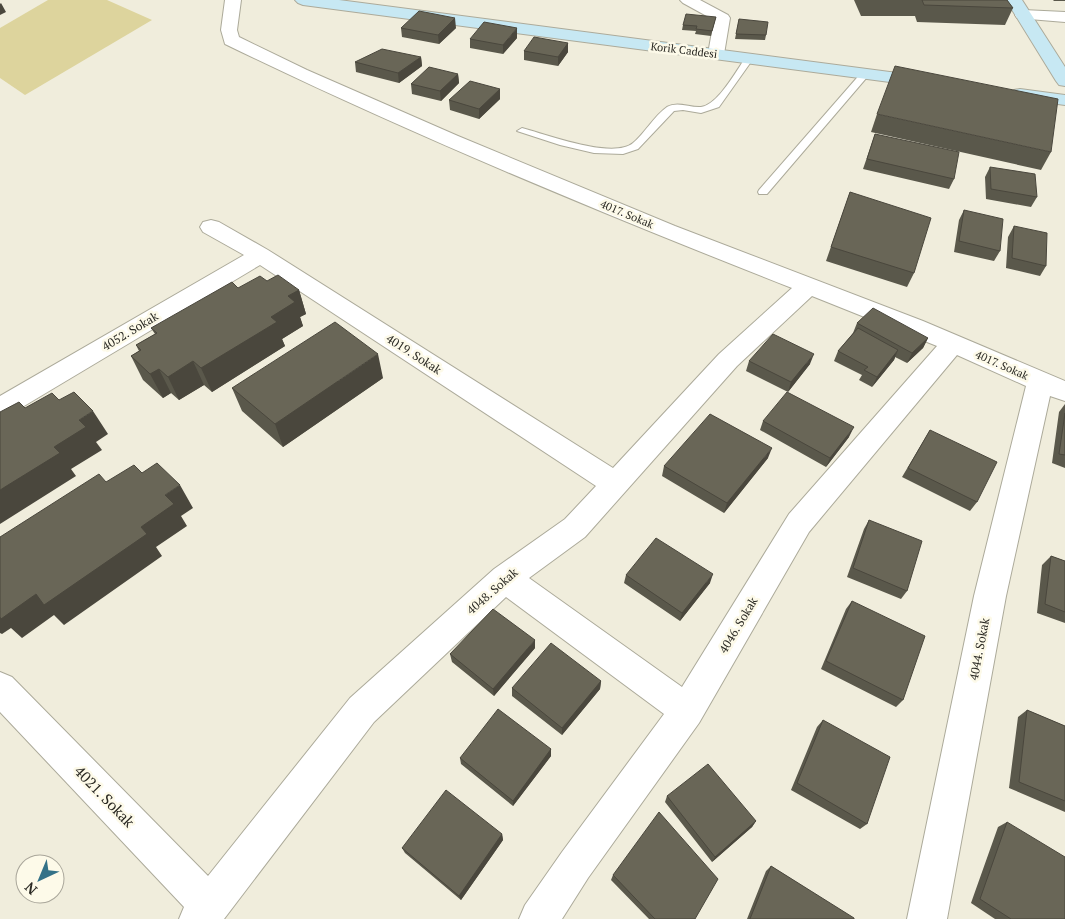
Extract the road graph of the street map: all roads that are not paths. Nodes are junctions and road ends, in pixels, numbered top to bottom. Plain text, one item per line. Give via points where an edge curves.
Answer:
1 (233, 0) edge
2 (303, 0) edge
3 (688, 0) edge
4 (1014, 0) edge
5 (1023, 15) junction
6 (1065, 17) edge
7 (716, 54) junction
8 (749, 59) junction
9 (865, 74) junction
10 (1065, 81) edge
11 (941, 84) edge
12 (1008, 93) edge
13 (1065, 100) edge
14 (522, 130) dead end
15 (763, 192) dead end
16 (211, 227) dead end
17 (260, 254) junction
18 (809, 286) junction
19 (953, 344) junction
20 (1052, 387) edge
21 (0, 408) edge
22 (616, 484) junction
23 (505, 578) junction
24 (0, 688) edge
25 (687, 710) junction
26 (204, 912) edge
27 (539, 919) edge
28 (927, 919) edge

1 - 18 street, 4017. Sokak via 231,40 451,140 667,231
2 - 7 street, Korik Caddesi
3 - 7 street via 722,18
4 - 5 street
5 - 6 street
5 - 10 street
7 - 8 street, Korik Caddesi
8 - 9 street, Korik Caddesi
8 - 14 lane via 716,105 701,110 671,109 635,147 628,150 604,152
9 - 11 street, Korik Caddesi
9 - 15 lane
12 - 13 street
16 - 17 street, 4019. Sokak
17 - 21 street, 4052. Sokak
17 - 22 street, 4019. Sokak
18 - 19 street, 4017. Sokak
18 - 22 street, 4048. Sokak via 728,360
19 - 20 street, 4017. Sokak
19 - 25 street, 4046. Sokak via 799,523
20 - 28 street, 4044. Sokak via 990,596
22 - 23 street, 4048. Sokak via 575,528
23 - 25 street
23 - 26 street, 4048. Sokak via 362,710
24 - 26 street, 4021. Sokak
25 - 27 street, 4046. Sokak

